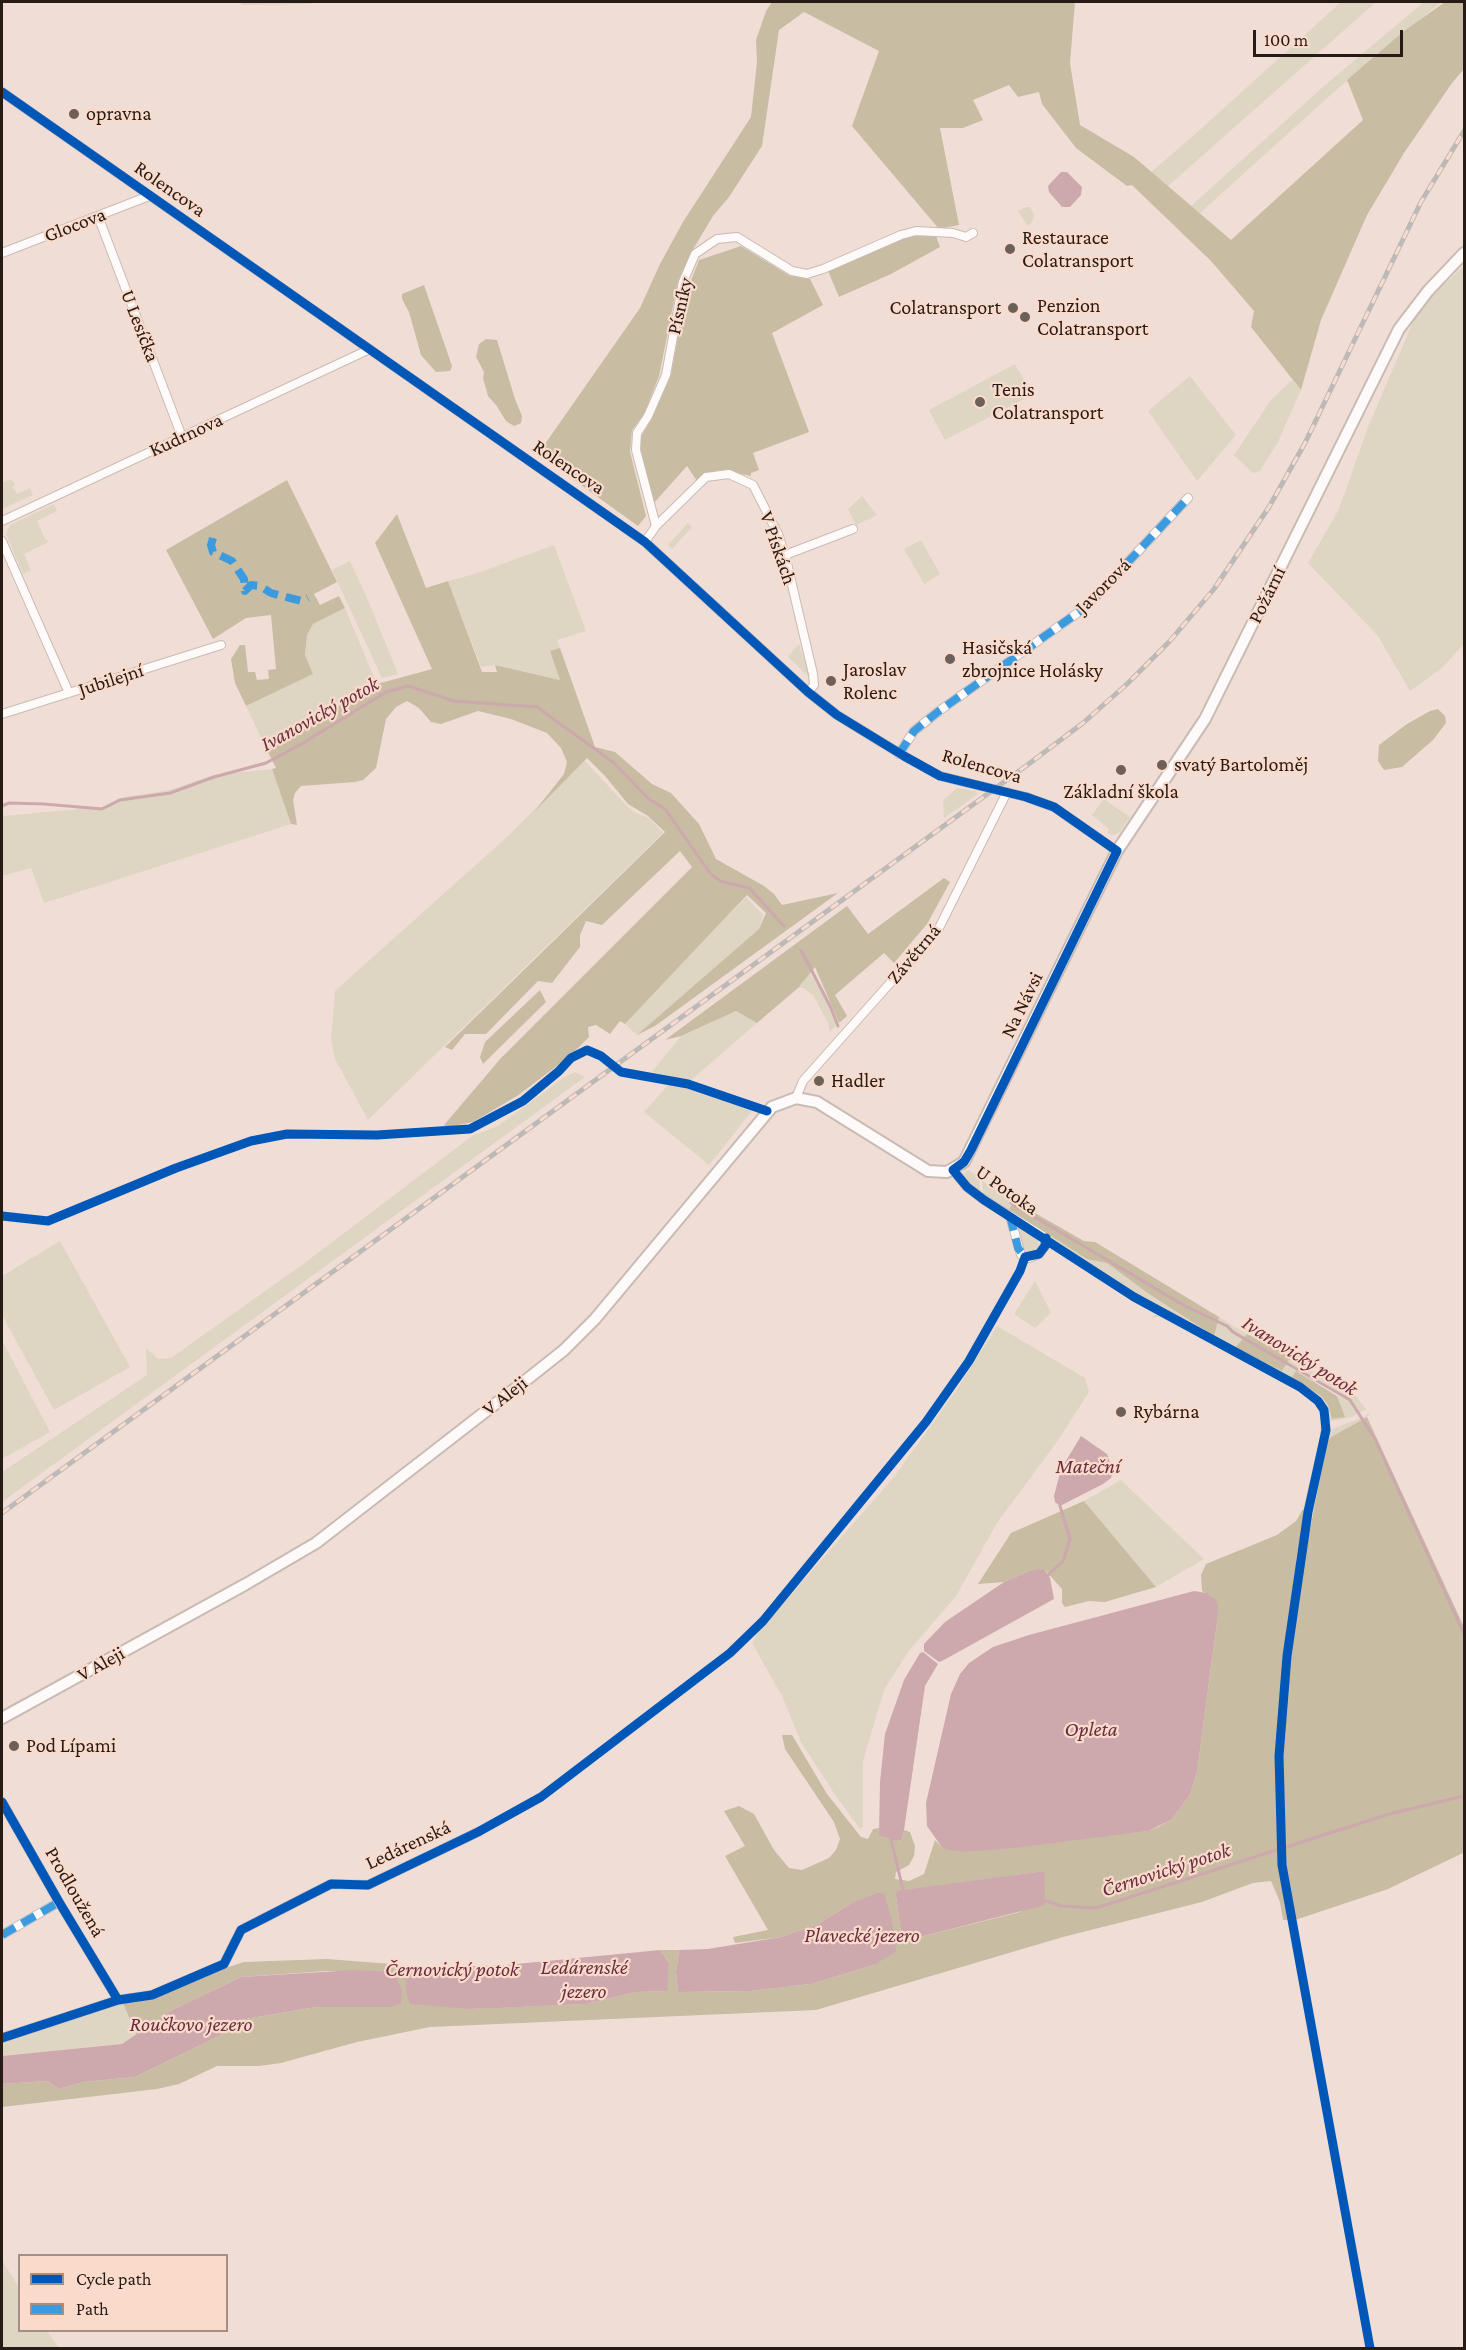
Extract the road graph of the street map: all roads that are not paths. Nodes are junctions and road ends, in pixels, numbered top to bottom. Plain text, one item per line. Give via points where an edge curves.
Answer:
1 (2, 92) edge
2 (149, 196) junction
3 (98, 216) junction
4 (973, 233) dead end
5 (2, 253) edge
6 (1464, 253) edge
7 (370, 349) junction
8 (182, 437) junction
9 (1188, 498) dead end
10 (2, 520) edge
11 (656, 526) junction
12 (853, 530) dead end
13 (2, 541) edge
14 (645, 542) junction
15 (785, 555) junction
16 (221, 645) dead end
17 (808, 692) junction
18 (69, 693) junction
19 (2, 714) edge
20 (899, 754) junction
21 (1006, 792) junction
22 (1117, 851) junction
23 (796, 1098) junction
24 (953, 1170) junction
25 (1010, 1216) junction
26 (2, 1718) edge
27 (2, 1802) edge
28 (478, 1832) dead end
29 (59, 1902) junction
30 (2, 1935) edge
31 (118, 2000) junction
32 (2, 2038) edge

1 - 2 street, Rolencova
2 - 3 street, Glocova
2 - 7 street, Rolencova
3 - 5 street, Glocova
3 - 8 street, U Lesíčka
4 - 11 street, Písníky via 966,237 916,231 807,274 792,272 737,237 717,239 695,254 683,282 666,375 637,433 636,450
6 - 22 street, Požární via 1399,328 1200,729
7 - 8 street, Kudrnova
7 - 14 street, Rolencova
8 - 10 street, Kudrnova
9 - 20 street, Javorová via 1086,607 939,711 914,731
11 - 14 street
11 - 15 street, V Pískách via 706,477 729,474 753,485
12 - 15 street
13 - 18 street
14 - 17 street, Rolencova
15 - 17 street, V Pískách via 813,674 814,685
16 - 18 street, Jubilejní
17 - 20 street, Rolencova
18 - 19 street, Jubilejní
20 - 21 street, Rolencova via 940,776
21 - 22 street, Rolencova via 1053,807
21 - 23 street, Závětrná via 939,928 803,1082
22 - 24 street, Na Návsi via 971,1150
23 - 24 street via 821,1104 928,1171
23 - 26 street, V Aleji via 767,1111 595,1319 530,1377 316,1543
24 - 25 street, U Potoka via 967,1186
25 - 25 street, U Potoka via 1021,1255 1029,1258 1039,1254 1046,1238
27 - 29 street, Prodloužená
28 - 31 street, Ledárenská via 368,1885 331,1884 241,1930 224,1964 152,1995
29 - 30 street
29 - 31 street, Prodloužená
31 - 32 street, Ledárenská

